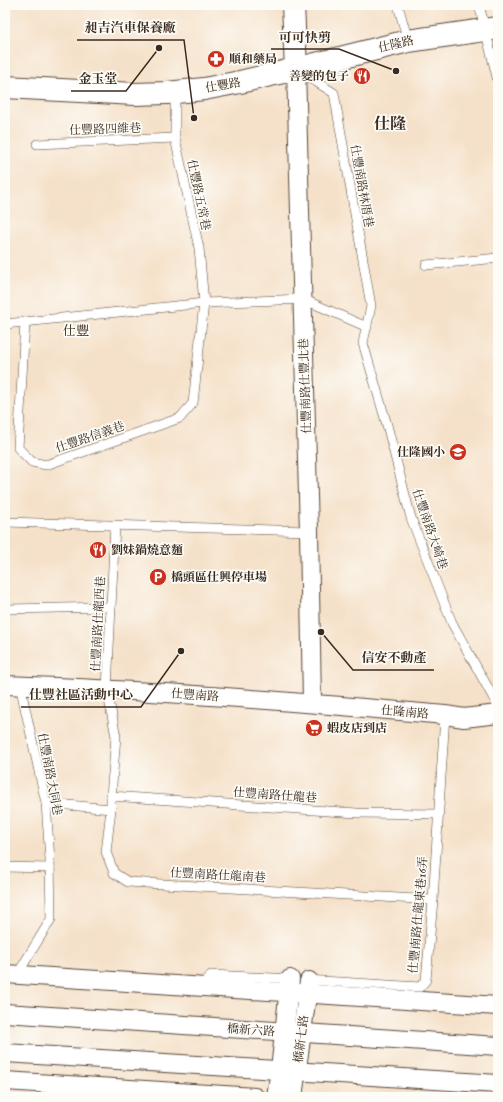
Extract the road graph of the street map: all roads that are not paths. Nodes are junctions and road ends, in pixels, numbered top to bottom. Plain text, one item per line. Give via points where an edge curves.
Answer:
1 (293, 5) edge
2 (398, 5) edge
3 (480, 5) edge
4 (492, 29) edge
5 (408, 41) junction
6 (296, 69) junction
7 (498, 81) edge
8 (5, 87) edge
9 (175, 92) junction
10 (175, 138) junction
11 (37, 144) dead end
12 (498, 258) edge
13 (426, 265) dead end
14 (303, 299) junction
15 (204, 303) junction
16 (5, 319) edge
17 (25, 322) junction
18 (5, 324) edge
19 (367, 327) junction
20 (5, 522) edge
21 (115, 525) junction
22 (309, 530) junction
23 (5, 606) edge
24 (111, 607) junction
25 (12, 685) edge
26 (107, 689) junction
27 (312, 703) junction
28 (498, 706) edge
29 (498, 714) edge
30 (445, 716) junction
31 (111, 796) junction
32 (46, 803) junction
33 (111, 809) junction
34 (438, 814) junction
35 (5, 867) edge
36 (50, 868) junction
37 (128, 882) joint
38 (433, 900) junction
39 (11, 974) edge
40 (299, 986) junction
41 (498, 1006) edge
42 (5, 1014) edge
43 (293, 1033) junction
44 (498, 1046) edge
45 (5, 1053) edge
46 (289, 1071) junction
47 (5, 1081) edge
48 (498, 1084) edge
49 (255, 1097) edge
50 (276, 1097) edge
51 (293, 1097) edge

1 - 6 street
2 - 5 lane
3 - 4 lane
4 - 5 street, 仕隆路
4 - 7 lane
5 - 6 street, 仕隆路
6 - 9 street, 仕豐路 via 240,82
6 - 14 street, 仕豐南路仕豐北巷
6 - 19 lane, 仕豐南路林厝巷 via 334,93 371,306
8 - 9 street, 仕豐路 via 135,94
9 - 10 lane, 仕豐路五常巷
10 - 11 lane, 仕豐路四維巷
10 - 15 lane, 仕豐路五常巷 via 199,248
12 - 13 lane
14 - 15 lane
14 - 19 lane
14 - 22 street, 仕豐南路仕豐北巷
15 - 17 lane
15 - 17 lane, 仕豐路信義巷 via 194,402 180,418 46,465 32,462 18,448
16 - 18 lane
17 - 18 lane
19 - 28 lane, 仕豐南路大崎巷 via 364,343 411,518 452,622
20 - 21 lane
21 - 22 lane
21 - 24 lane, 仕豐南路仕龍西巷
22 - 27 street, 仕豐南路仕豐北巷
23 - 24 lane via 7,609
24 - 26 lane, 仕豐南路仕龍西巷
25 - 26 street, 仕豐南路
25 - 32 lane, 仕豐南路大同巷
26 - 27 street, 仕豐南路
26 - 31 lane, 仕豐南路仕龍西巷 via 116,737
27 - 30 street, 仕隆南路
29 - 30 street, 仕隆南路 via 464,718
30 - 34 lane, 仕豐南路仕龍東巷16弄
31 - 33 lane, 仕豐南路仕龍西巷
31 - 34 lane, 仕豐南路仕龍巷 via 357,813
32 - 33 lane
32 - 36 lane, 仕豐南路大同巷
33 - 37 lane, 仕豐南路仕龍西巷 via 106,852 114,873
34 - 38 lane, 仕豐南路仕龍東巷16弄
35 - 36 lane
36 - 39 lane, 仕豐南路大同巷 via 51,919
37 - 38 lane, 仕豐南路仕龍南巷
38 - 40 lane, 仕豐南路仕龍東巷16弄 via 426,980 420,987
39 - 40 street via 202,986
40 - 41 street
40 - 43 street, 橋新七路
42 - 43 street, 橋新六路
43 - 44 street, 橋新六路
43 - 46 street, 橋新七路
45 - 46 street
46 - 48 street
46 - 50 street, 橋新七路
46 - 51 street, 橋新七路
47 - 49 street

